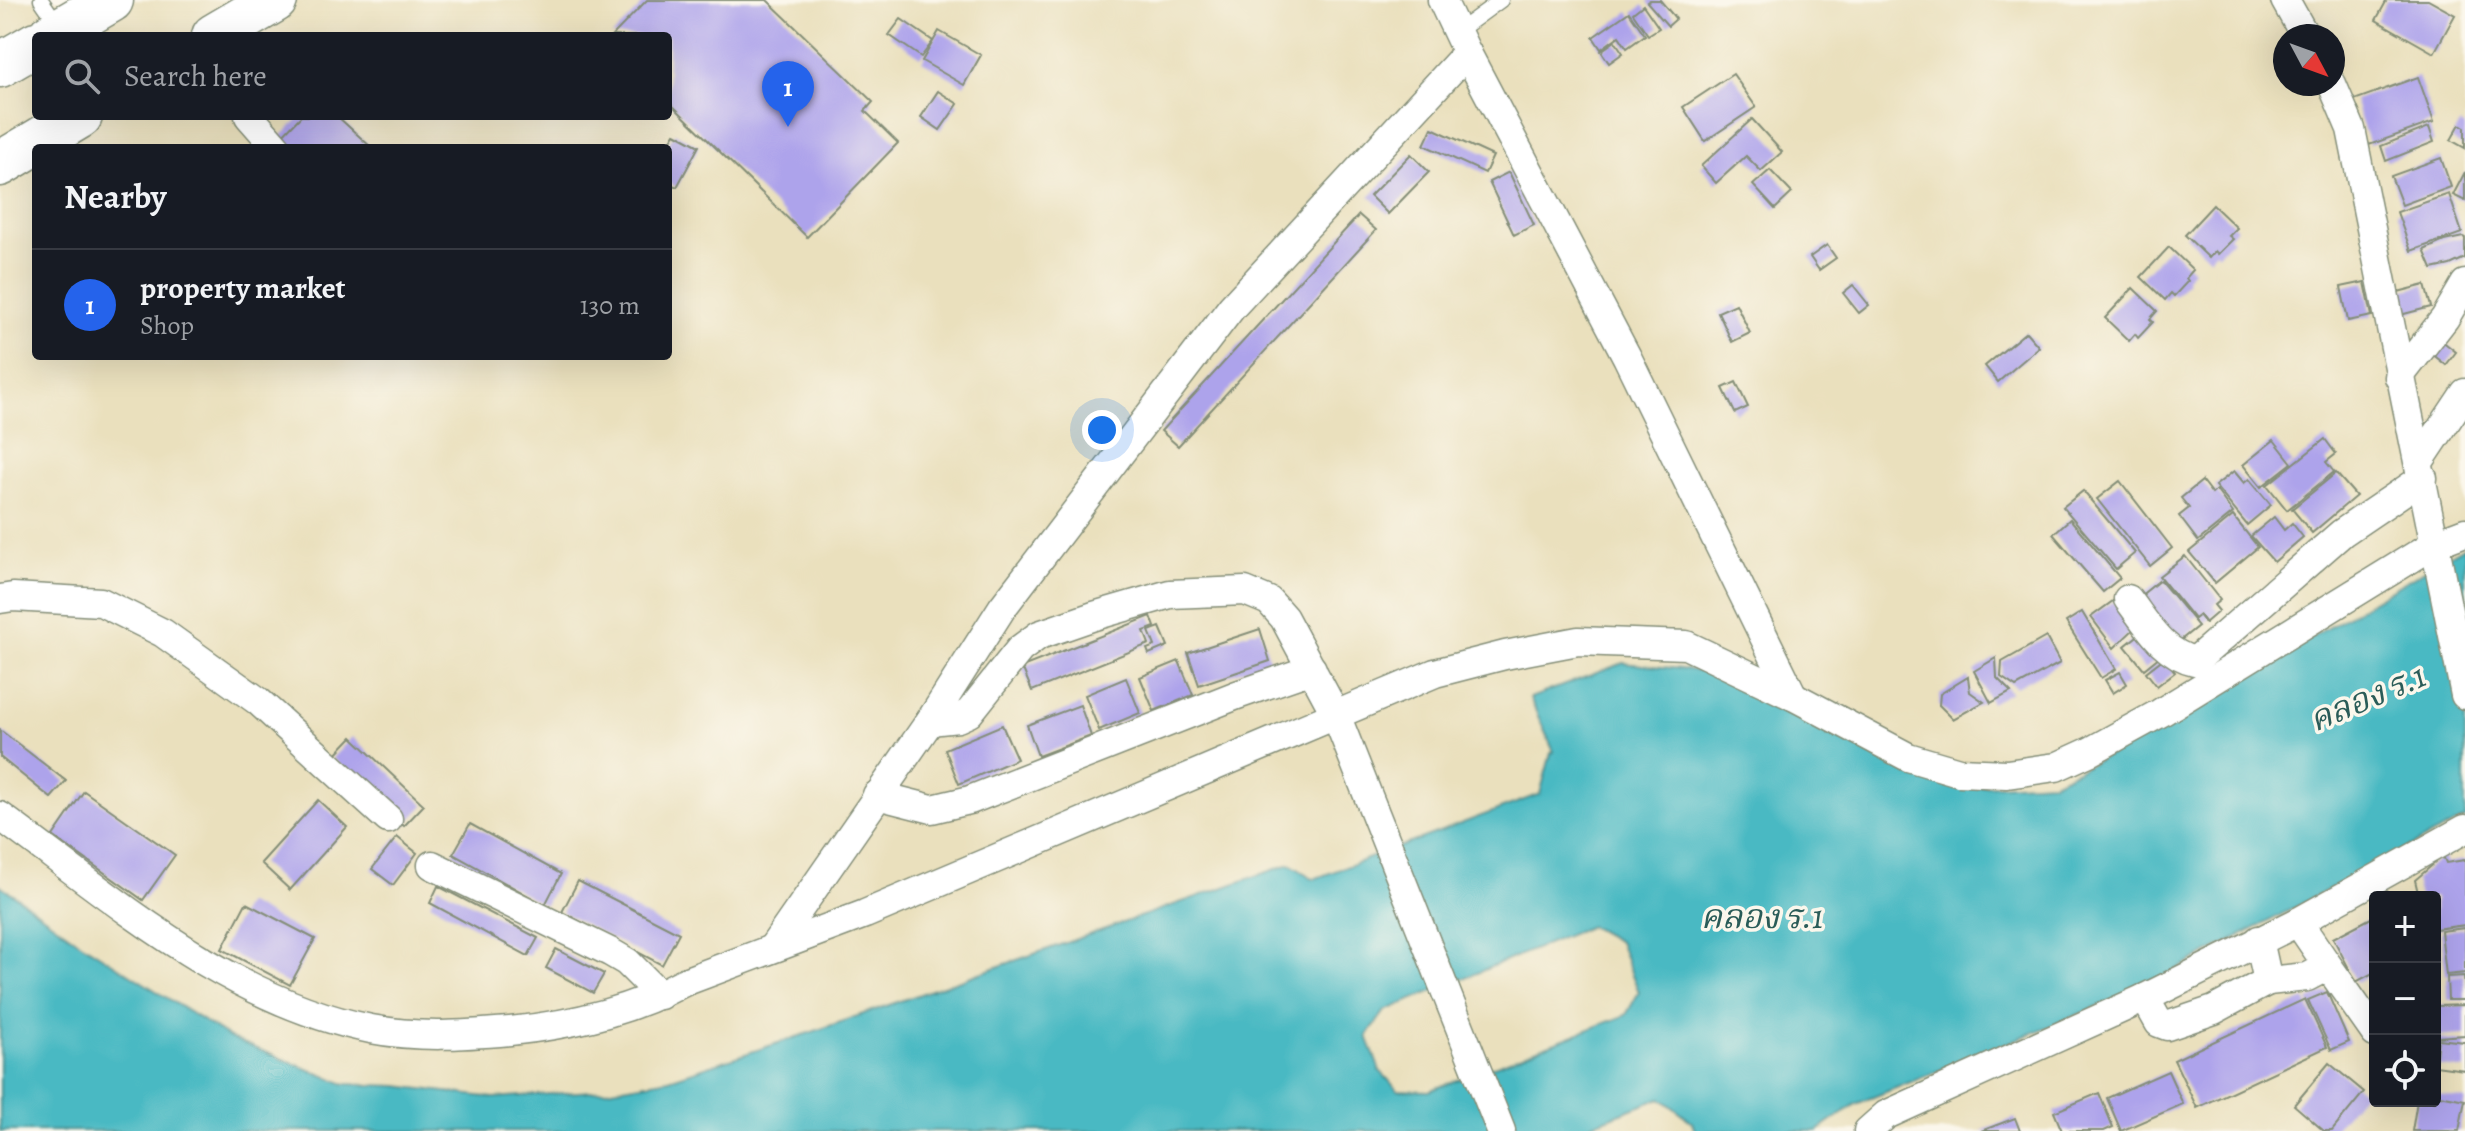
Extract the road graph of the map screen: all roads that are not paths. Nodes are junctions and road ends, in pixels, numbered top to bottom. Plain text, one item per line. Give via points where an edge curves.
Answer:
1 (111, 0) edge
2 (275, 0) edge
3 (1442, 0) edge
4 (1501, 0) edge
5 (2285, 0) edge
6 (2298, 24) edge
7 (47, 27) edge
8 (221, 32) edge
9 (32, 39) edge
10 (1462, 42) junction
11 (0, 65) edge
12 (2337, 96) edge
13 (73, 120) edge
14 (252, 120) edge
15 (33, 144) edge
16 (274, 144) edge
17 (32, 145) edge
18 (0, 164) edge
19 (2465, 284) edge
20 (2399, 377) junction
21 (2465, 393) edge
22 (2421, 470) junction
23 (2465, 532) edge
24 (2437, 548) junction
25 (0, 599) edge
26 (2128, 599) dead end
27 (1312, 669) junction
28 (2465, 695) edge
29 (1793, 696) junction
30 (1336, 715) junction
31 (930, 721) junction
32 (877, 795) junction
33 (0, 816) edge
34 (388, 819) dead end
35 (2465, 829) edge
36 (432, 865) dead end
37 (2298, 922) junction
38 (2259, 940) junction
39 (773, 947) junction
40 (2328, 966) junction
41 (2268, 981) junction
42 (660, 995) junction
43 (2145, 998) junction
44 (2369, 1024) edge
45 (1501, 1131) edge
46 (1868, 1131) edge

1 - 7 highway
2 - 8 highway
3 - 10 street
4 - 10 lane
5 - 6 street
9 - 11 highway
10 - 29 street via 1627,357
10 - 31 street via 1232,307 1002,608
12 - 20 street via 2351,129
13 - 15 highway
14 - 16 street
17 - 18 highway
19 - 20 street
20 - 22 street
21 - 22 street
22 - 24 street
22 - 26 street via 2195,661 2166,648
23 - 24 street
24 - 28 street
24 - 29 street via 2160,713 2056,767 2007,774 1959,772 1908,757
25 - 34 street via 101,602 163,633 258,701
27 - 30 street
27 - 31 street via 1269,601 1245,591 1170,594 1039,635 1020,649 969,713
27 - 32 street via 970,800 932,809
29 - 30 street via 1686,645 1578,641 1435,673
30 - 39 street via 865,914
30 - 45 street
31 - 32 street
32 - 39 street
33 - 42 street via 174,942 266,994 316,1015 424,1035 481,1034 561,1026
35 - 37 street
36 - 42 street via 610,952
37 - 38 street
37 - 40 street
38 - 41 street
38 - 43 street
39 - 42 street
40 - 41 street via 2307,977
40 - 44 street
41 - 43 street via 2214,1010 2167,1026 2159,1023
43 - 46 street via 1886,1115

